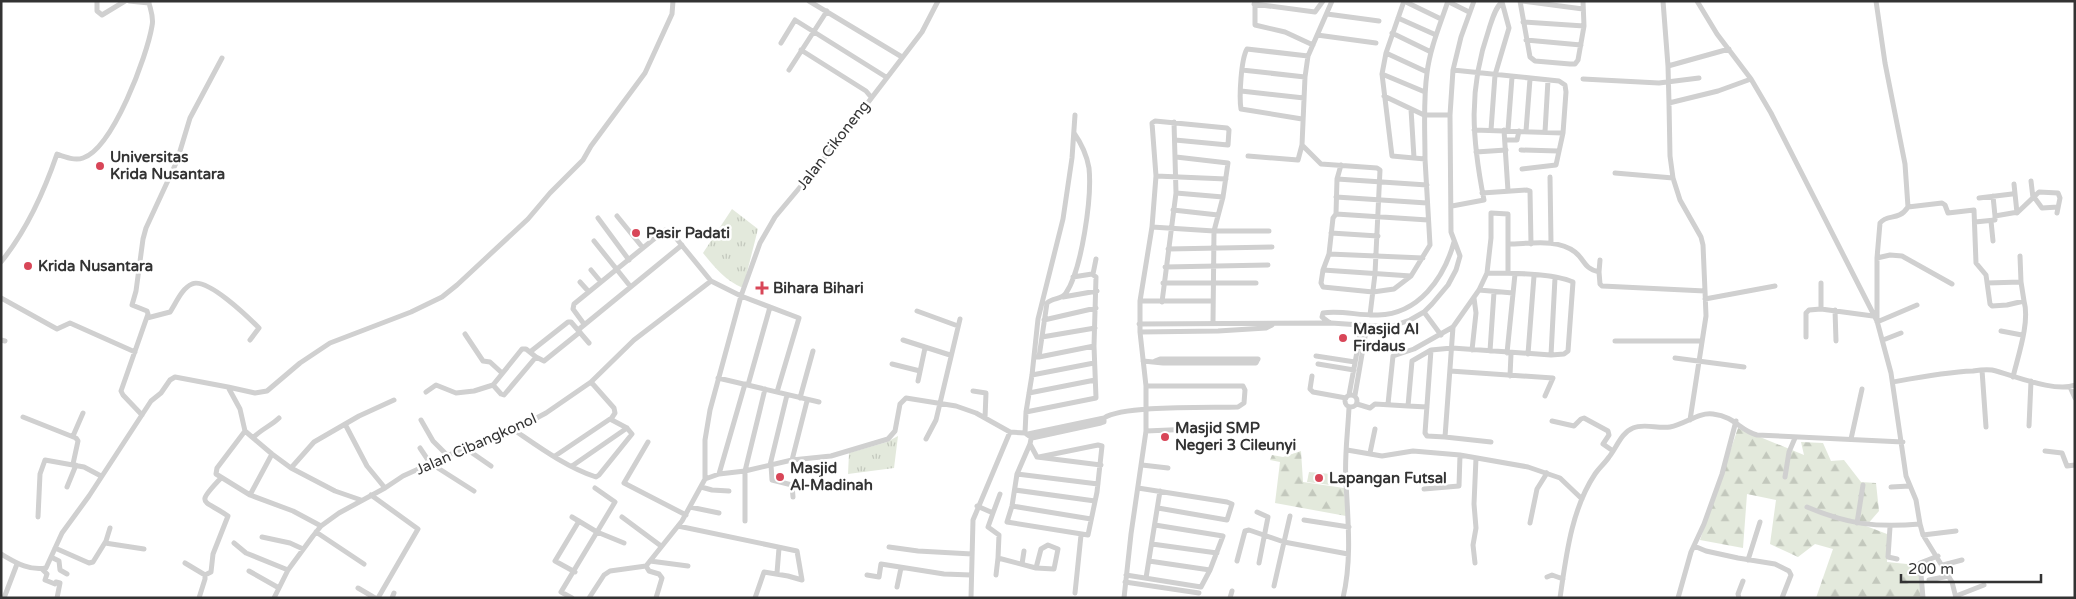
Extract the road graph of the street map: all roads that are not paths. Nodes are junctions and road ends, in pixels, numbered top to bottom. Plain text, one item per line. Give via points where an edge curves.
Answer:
1 (97, 1) edge
2 (126, 1) edge
3 (130, 1) edge
4 (673, 1) edge
5 (809, 1) edge
6 (938, 1) edge
7 (1323, 1) edge
8 (1332, 1) edge
9 (1404, 1) edge
10 (1448, 1) edge
11 (1474, 1) edge
12 (1521, 1) edge
13 (1583, 1) edge
14 (1663, 1) edge
15 (1704, 1) edge
16 (1876, 1) edge
17 (149, 2) edge
18 (1255, 3) edge
19 (1698, 3) edge
20 (1584, 9) junction
21 (827, 11) junction
22 (1469, 12) junction
23 (1326, 14) junction
24 (1398, 18) junction
25 (1442, 19) junction
26 (1379, 21) dead end
27 (1523, 22) junction
28 (1584, 26) junction
29 (814, 31) junction
30 (1392, 33) junction
31 (1318, 35) junction
32 (1436, 35) junction
33 (1526, 40) junction
34 (781, 43) dead end
35 (1376, 43) dead end
36 (1313, 45) junction
37 (1581, 45) junction
38 (1729, 49) junction
39 (800, 50) junction
40 (1431, 52) junction
41 (1386, 53) junction
42 (1308, 56) junction
43 (902, 57) junction
44 (222, 58) dead end
45 (1668, 66) junction
46 (790, 70) dead end
47 (1242, 70) junction
48 (1453, 70) junction
49 (1427, 72) junction
50 (1476, 73) junction
51 (1382, 74) junction
52 (1495, 74) junction
53 (886, 77) junction
54 (1304, 77) junction
55 (1512, 77) junction
56 (1699, 78) dead end
57 (1530, 79) junction
58 (1583, 79) dead end
59 (1751, 79) junction
60 (1548, 80) junction
61 (1668, 83) junction
62 (1241, 91) junction
63 (1425, 92) junction
64 (1384, 96) junction
65 (871, 97) junction
66 (1304, 98) junction
67 (1669, 103) junction
68 (1410, 109) junction
69 (1075, 115) dead end
70 (1424, 115) junction
71 (1450, 115) junction
72 (1302, 119) junction
73 (1174, 122) junction
74 (1474, 130) junction
75 (1491, 130) junction
76 (1506, 130) junction
77 (1518, 131) junction
78 (1526, 131) junction
79 (1545, 132) junction
80 (1074, 133) junction
81 (1563, 133) junction
82 (1175, 140) junction
83 (1505, 140) junction
84 (1302, 145) junction
85 (1506, 150) junction
86 (1521, 150) dead end
87 (1558, 151) junction
88 (1476, 152) junction
89 (1248, 156) dead end
90 (1176, 157) junction
91 (1414, 158) junction
92 (1425, 159) junction
93 (1341, 165) junction
94 (1522, 169) dead end
95 (1615, 173) dead end
96 (1156, 176) junction
97 (1176, 176) junction
98 (1550, 177) dead end
99 (1673, 178) junction
100 (1337, 179) junction
101 (1226, 180) junction
102 (2031, 181) dead end
103 (1380, 182) junction
104 (2014, 184) dead end
105 (1426, 185) junction
106 (1508, 191) junction
107 (1176, 193) junction
108 (1482, 193) junction
109 (2012, 194) dead end
110 (1993, 196) junction
111 (1223, 197) junction
112 (1336, 197) junction
113 (1979, 198) dead end
114 (2034, 198) junction
115 (1378, 200) junction
116 (1427, 203) junction
117 (1452, 206) junction
118 (1908, 207) junction
119 (1173, 210) junction
120 (2017, 213) junction
121 (1218, 214) junction
122 (1336, 214) junction
123 (616, 216) dead end
124 (598, 218) dead end
125 (1377, 218) junction
126 (1993, 218) junction
127 (1428, 220) junction
128 (1975, 222) junction
129 (1152, 226) junction
130 (1171, 228) junction
131 (1214, 231) junction
132 (1269, 231) dead end
133 (1331, 233) junction
134 (1378, 236) junction
135 (594, 241) dead end
136 (1993, 241) dead end
137 (1454, 242) junction
138 (1551, 243) junction
139 (1508, 244) junction
140 (1530, 244) junction
141 (682, 245) junction
142 (1272, 247) dead end
143 (643, 248) junction
144 (1168, 248) junction
145 (1213, 249) junction
146 (1329, 254) junction
147 (1376, 255) junction
148 (6, 256) junction
149 (2020, 256) dead end
150 (1096, 258) dead end
151 (1423, 258) junction
152 (1878, 258) junction
153 (629, 260) junction
154 (1600, 260) dead end
155 (1, 262) edge
156 (1268, 265) dead end
157 (1, 266) edge
158 (1212, 266) junction
159 (1165, 267) junction
160 (591, 270) dead end
161 (616, 270) junction
162 (1323, 270) junction
163 (1599, 272) junction
164 (1487, 273) junction
165 (1508, 273) junction
166 (1093, 274) junction
167 (1375, 274) junction
168 (1515, 274) junction
169 (1411, 276) junction
170 (1534, 276) junction
171 (1073, 277) junction
172 (1555, 278) junction
173 (711, 281) junction
174 (580, 282) dead end
175 (601, 282) junction
176 (2021, 282) junction
177 (1163, 283) junction
178 (1212, 283) junction
179 (1256, 283) dead end
180 (1821, 283) dead end
181 (1987, 283) junction
182 (1952, 284) dead end
183 (630, 286) junction
184 (1775, 286) dead end
185 (1479, 290) junction
186 (1097, 291) junction
187 (589, 292) junction
188 (1374, 292) junction
189 (1494, 292) junction
190 (1704, 292) junction
191 (1513, 294) junction
192 (741, 296) junction
193 (1062, 297) junction
194 (1, 298) edge
195 (1474, 298) junction
196 (1705, 299) junction
197 (1140, 300) junction
198 (1213, 301) junction
199 (2024, 301) junction
200 (1162, 302) junction
201 (1917, 305) dead end
202 (770, 307) junction
203 (1096, 308) junction
204 (1820, 309) junction
205 (1835, 310) junction
206 (917, 311) dead end
207 (1424, 312) junction
208 (1370, 315) junction
209 (1873, 316) junction
210 (147, 318) junction
211 (960, 319) dead end
212 (1044, 320) junction
213 (1877, 322) junction
214 (1213, 323) junction
215 (1331, 323) junction
216 (584, 324) junction
217 (1139, 324) junction
218 (1272, 324) junction
219 (1365, 325) junction
220 (958, 326) junction
221 (1453, 327) junction
222 (1095, 328) junction
223 (579, 331) junction
224 (2001, 331) dead end
225 (1140, 332) junction
226 (1901, 333) dead end
227 (465, 334) dead end
228 (1441, 335) junction
229 (2022, 335) junction
230 (1042, 337) junction
231 (1806, 337) dead end
232 (250, 340) dead end
233 (903, 340) dead end
234 (1883, 340) junction
235 (1615, 341) dead end
236 (1702, 341) junction
237 (1836, 342) dead end
238 (589, 343) dead end
239 (1094, 346) junction
240 (925, 348) junction
241 (1452, 348) junction
242 (1431, 350) junction
243 (1472, 350) junction
244 (813, 351) dead end
245 (1490, 351) junction
246 (135, 352) junction
247 (530, 352) junction
248 (1509, 353) junction
249 (1528, 354) junction
250 (1551, 355) junction
251 (950, 356) junction
252 (1316, 356) dead end
253 (1037, 357) junction
254 (536, 358) junction
255 (1675, 358) dead end
256 (1699, 360) junction
257 (1143, 361) junction
258 (1155, 361) junction
259 (1355, 362) junction
260 (1094, 363) junction
261 (892, 364) dead end
262 (1318, 364) dead end
263 (1744, 367) dead end
264 (1354, 370) junction
265 (1982, 370) junction
266 (920, 371) junction
267 (1450, 371) junction
268 (502, 373) junction
269 (1032, 375) junction
270 (1312, 376) dead end
271 (1510, 376) junction
272 (2014, 377) junction
273 (720, 378) junction
274 (1096, 380) junction
275 (918, 381) dead end
276 (591, 382) junction
277 (1893, 382) junction
278 (2031, 382) junction
279 (493, 385) junction
280 (746, 385) junction
281 (1146, 386) junction
282 (2072, 386) edge
283 (228, 387) junction
284 (765, 389) junction
285 (1862, 390) dead end
286 (974, 391) dead end
287 (426, 392) dead end
288 (777, 392) junction
289 (1029, 393) junction
290 (787, 395) junction
291 (1350, 396) junction
292 (1545, 396) dead end
293 (800, 398) junction
294 (2075, 398) edge
295 (394, 400) dead end
296 (807, 401) junction
297 (819, 402) dead end
298 (938, 403) junction
299 (1357, 404) junction
300 (1388, 404) junction
301 (1408, 406) junction
302 (1349, 407) junction
303 (1427, 407) junction
304 (1146, 409) junction
305 (1026, 412) junction
306 (83, 413) dead end
307 (142, 415) junction
308 (23, 417) dead end
309 (279, 418) dead end
310 (985, 418) junction
311 (611, 419) junction
312 (421, 420) dead end
313 (1690, 420) junction
314 (1552, 421) dead end
315 (1736, 421) junction
316 (345, 424) junction
317 (2029, 426) dead end
318 (1986, 427) dead end
319 (628, 428) junction
320 (1216, 428) dead end
321 (1375, 429) dead end
322 (514, 430) junction
323 (245, 431) junction
324 (1146, 431) junction
325 (1010, 432) junction
326 (73, 436) junction
327 (1030, 437) junction
328 (1445, 437) junction
329 (253, 438) junction
330 (1795, 438) junction
331 (926, 439) dead end
332 (1852, 439) junction
333 (648, 442) dead end
334 (1491, 442) dead end
335 (1902, 442) junction
336 (420, 448) dead end
337 (465, 448) junction
338 (1347, 450) junction
339 (1613, 451) junction
340 (2045, 451) dead end
341 (1370, 453) junction
342 (272, 454) junction
343 (447, 455) junction
344 (555, 456) junction
345 (1460, 456) junction
346 (1039, 457) junction
347 (1476, 458) junction
348 (792, 460) junction
349 (430, 463) junction
350 (74, 464) junction
351 (771, 465) junction
352 (1100, 465) junction
353 (2075, 465) edge
354 (491, 466) dead end
355 (572, 466) junction
356 (1142, 466) junction
357 (291, 468) junction
358 (1168, 468) dead end
359 (745, 471) junction
360 (1547, 473) junction
361 (719, 474) junction
362 (1017, 474) junction
363 (101, 476) junction
364 (1784, 477) dead end
365 (221, 478) junction
366 (705, 479) junction
367 (1098, 484) junction
368 (1864, 484) dead end
369 (1910, 486) junction
370 (67, 487) dead end
371 (701, 487) junction
372 (1891, 487) dead end
373 (385, 488) junction
374 (595, 488) dead end
375 (1138, 488) junction
376 (1424, 489) dead end
377 (1015, 490) junction
378 (474, 491) dead end
379 (728, 491) dead end
380 (1160, 492) junction
381 (1000, 494) dead end
382 (250, 495) junction
383 (371, 495) junction
384 (793, 497) dead end
385 (1582, 499) junction
386 (361, 500) junction
387 (1095, 501) junction
388 (977, 506) junction
389 (1012, 506) junction
390 (1807, 506) dead end
391 (690, 507) junction
392 (1158, 508) junction
393 (1257, 512) dead end
394 (719, 513) dead end
395 (992, 513) junction
396 (686, 515) junction
397 (1290, 516) dead end
398 (38, 517) dead end
399 (622, 517) dead end
400 (572, 518) dead end
401 (1091, 519) junction
402 (745, 520) dead end
403 (1304, 520) dead end
404 (579, 521) junction
405 (1760, 522) dead end
406 (1530, 523) dead end
407 (1857, 523) junction
408 (1920, 524) junction
409 (1155, 525) junction
410 (321, 526) junction
411 (678, 526) junction
412 (1349, 527) junction
413 (1890, 527) junction
414 (110, 528) dead end
415 (1956, 531) dead end
416 (316, 532) junction
417 (597, 532) junction
418 (1081, 535) junction
419 (1264, 535) junction
420 (1923, 535) junction
421 (262, 537) dead end
422 (1284, 542) junction
423 (104, 543) junction
424 (234, 543) dead end
425 (624, 543) dead end
426 (1152, 544) junction
427 (661, 546) junction
428 (1694, 546) junction
429 (889, 547) dead end
430 (55, 548) junction
431 (779, 548) junction
432 (144, 549) dead end
433 (303, 549) junction
434 (1024, 551) dead end
435 (1, 554) edge
436 (972, 554) junction
437 (1217, 554) junction
438 (1348, 554) junction
439 (1938, 556) junction
440 (51, 558) junction
441 (998, 558) junction
442 (1897, 559) dead end
443 (1748, 560) junction
444 (1962, 560) dead end
445 (1149, 561) junction
446 (1237, 561) dead end
447 (184, 563) dead end
448 (648, 563) junction
449 (1259, 563) dead end
450 (1475, 563) dead end
451 (17, 564) junction
452 (364, 564) dead end
453 (1022, 564) junction
454 (1943, 565) junction
455 (688, 566) dead end
456 (901, 568) junction
457 (1036, 568) junction
458 (42, 569) junction
459 (288, 570) junction
460 (1210, 570) junction
461 (249, 571) dead end
462 (575, 572) junction
463 (777, 573) junction
464 (67, 574) dead end
465 (205, 575) junction
466 (867, 575) dead end
467 (971, 575) junction
468 (996, 575) dead end
469 (1126, 575) junction
470 (1949, 576) junction
471 (1547, 577) dead end
472 (1146, 578) junction
473 (1563, 579) junction
474 (1929, 580) dead end
475 (1743, 581) dead end
476 (1125, 582) junction
477 (1984, 585) dead end
478 (1202, 586) junction
479 (1274, 586) dead end
480 (897, 587) dead end
481 (279, 588) junction
482 (358, 588) dead end
483 (1971, 590) junction
484 (1232, 591) dead end
485 (1075, 594) dead end
486 (1198, 595) edge
487 (379, 597) edge
488 (1956, 597) edge
489 (4, 598) edge
490 (57, 598) edge
491 (199, 598) edge
492 (274, 598) edge
493 (572, 598) edge
494 (589, 598) edge
495 (656, 598) edge
496 (754, 598) edge
497 (971, 598) edge
498 (1124, 598) edge
499 (1230, 598) edge
500 (1344, 598) edge
501 (1560, 598) edge
502 (1678, 598) edge
503 (1739, 598) edge
504 (1782, 598) edge
505 (1923, 598) edge
506 (1973, 598) edge

1 - 2 street via 97,11 102,15
3 - 17 street
4 - 283 street via 672,14 645,73 583,160 528,219 458,285 411,312 330,343 267,391 255,393
5 - 21 street
6 - 43 street, Jalan Cikoneng via 922,32
7 - 18 street via 1315,12
8 - 23 street
9 - 24 street
9 - 25 street
10 - 22 street
10 - 25 street
11 - 22 street
12 - 20 street
12 - 27 street
13 - 20 street
14 - 45 street
15 - 19 street
16 - 118 street via 1905,164
17 - 148 street via 153,24 146,51 116,121 102,143 88,156 73,159 57,154 44,190
18 - 36 street via 1256,25 1285,32
19 - 38 street
20 - 28 street
21 - 29 street
21 - 43 street
22 - 48 street
23 - 26 street
23 - 31 street
24 - 30 street
24 - 32 street
25 - 32 street
27 - 28 street
27 - 33 street
28 - 37 street
29 - 34 street via 795,20
29 - 39 street
29 - 53 street
30 - 40 street
30 - 41 street
31 - 35 street
31 - 36 street
32 - 40 street
33 - 37 street
33 - 37 street via 1530,57 1535,61 1575,64
36 - 42 street
38 - 45 street
38 - 59 street
39 - 46 street
39 - 65 street
40 - 49 street
41 - 49 street
41 - 51 street
42 - 47 street via 1248,49
42 - 54 street
43 - 53 street, Jalan Cikoneng
44 - 210 street via 190,118 177,161 143,239 132,305 148,312
45 - 61 street
47 - 54 street
47 - 62 street
48 - 50 street
48 - 71 street
49 - 63 street
50 - 52 street
50 - 52 street via 1494,16 1502,2 1509,28
50 - 74 street
51 - 63 street
51 - 64 street
52 - 55 street
52 - 75 street
53 - 65 street, Jalan Cikoneng
54 - 66 street
55 - 57 street
55 - 76 street
56 - 61 street
57 - 60 street
57 - 78 street
58 - 61 street
59 - 67 street
59 - 209 street via 1785,138
60 - 79 street
60 - 81 street via 1561,82 1566,88
61 - 67 street
62 - 66 street
62 - 72 street via 1242,110
63 - 70 street
64 - 68 street
64 - 91 street via 1392,156
65 - 192 street, Jalan Cikoneng via 775,217 760,243
66 - 72 street
67 - 99 street
68 - 70 street
68 - 91 street
69 - 80 street
70 - 71 street
70 - 92 street
71 - 117 street
72 - 84 street
73 - 82 street
73 - 82 street via 1229,130 1228,144
73 - 96 street via 1152,123
74 - 75 street
74 - 88 street
75 - 76 street
76 - 77 street
76 - 83 street
77 - 78 street
77 - 83 street via 1517,140
78 - 79 street
79 - 81 street
80 - 171 street via 1083,148 1089,175 1086,231
80 - 253 street via 1059,238 1040,306
81 - 87 street
82 - 90 street
83 - 85 street
84 - 89 street via 1298,160
84 - 93 street via 1321,164
85 - 88 street
85 - 106 street
86 - 87 street
87 - 94 street via 1555,167
88 - 108 street
90 - 97 street
90 - 101 street via 1227,162
91 - 92 street
92 - 105 street
93 - 100 street
93 - 103 street via 1379,168
95 - 99 street
96 - 97 street
96 - 129 street
97 - 101 street
97 - 107 street
98 - 138 street
99 - 190 street via 1680,200 1703,244
100 - 103 street
100 - 112 street
101 - 111 street
102 - 114 street
103 - 105 street
103 - 115 street
104 - 120 street
105 - 116 street
106 - 108 street
106 - 140 street via 1530,191
107 - 111 street
107 - 119 street
108 - 117 street via 1484,200
109 - 110 street
110 - 113 street
110 - 126 street
111 - 121 street
112 - 115 street
112 - 122 street
114 - 114 street via 2039,192 2058,193 2058,210 2042,208
114 - 120 street
115 - 116 street
115 - 125 street
116 - 127 street
117 - 137 street
118 - 128 street via 1942,203 1948,213 1972,209
118 - 152 street via 1901,216 1882,221
119 - 121 street
119 - 130 street
120 - 126 street
121 - 131 street
122 - 125 street
122 - 133 street
123 - 143 street
124 - 153 street
125 - 127 street
125 - 134 street
126 - 128 street
126 - 136 street
127 - 151 street via 1430,245
128 - 181 street via 1976,263 1984,270
129 - 130 street
129 - 197 street
130 - 131 street
130 - 144 street
131 - 132 street
131 - 145 street
133 - 134 street
133 - 146 street
134 - 147 street
135 - 161 street
137 - 207 street via 1460,256 1456,270 1441,294
137 - 208 street via 1447,264 1426,294 1400,311
138 - 140 street
138 - 163 street via 1574,252 1587,267
139 - 140 street
139 - 164 street via 1508,214 1491,213
139 - 165 street
141 - 143 street via 668,230
141 - 173 street
141 - 183 street
142 - 145 street
143 - 153 street
144 - 145 street
144 - 159 street
145 - 158 street
146 - 147 street
146 - 162 street
147 - 151 street
147 - 167 street
148 - 155 street
148 - 157 street
149 - 176 street
150 - 166 street
151 - 169 street
152 - 182 street via 1902,256
152 - 213 street
153 - 161 street
154 - 163 street
156 - 158 street
158 - 159 street
158 - 178 street
159 - 177 street
160 - 175 street
161 - 175 street
161 - 183 street
162 - 167 street
162 - 188 street via 1323,287
163 - 190 street via 1602,286
164 - 165 street
164 - 185 street
165 - 168 street
166 - 171 street
166 - 186 street
167 - 169 street
167 - 188 street
168 - 170 street
168 - 191 street
169 - 188 street via 1394,289
170 - 172 street
170 - 249 street
171 - 193 street
172 - 250 street
172 - 250 street via 1571,281 1574,286 1568,351
173 - 192 street
173 - 276 street, Jalan Cibangkonol via 634,340
174 - 187 street
175 - 187 street
176 - 181 street
176 - 199 street
177 - 178 street
177 - 200 street
178 - 179 street
178 - 198 street
180 - 204 street
181 - 199 street via 1991,306
183 - 216 street
184 - 196 street
185 - 189 street
185 - 195 street
186 - 193 street
186 - 203 street
187 - 216 street via 572,307
188 - 208 street
189 - 191 street
189 - 245 street
190 - 196 street
191 - 248 street
192 - 202 street
192 - 273 street, Jalan Cikoneng
193 - 212 street via 1047,303
194 - 246 street via 57,329 70,323
195 - 221 street
195 - 243 street via 1476,313
196 - 236 street
197 - 200 street
197 - 217 street
198 - 200 street
198 - 214 street
199 - 229 street via 2026,314
201 - 213 street
202 - 280 street
202 - 288 street via 799,318
203 - 212 street
203 - 222 street
204 - 205 street
204 - 231 street via 1806,313
205 - 209 street
205 - 237 street
206 - 220 street
207 - 219 street via 1395,327
207 - 228 street
208 - 215 street via 1324,313 1322,317
209 - 213 street
210 - 232 street via 170,312 185,289 197,282 244,311 259,328
210 - 246 street
211 - 220 street
212 - 230 street
213 - 234 street
214 - 217 street
214 - 218 street
215 - 218 street
215 - 219 street
216 - 223 street
217 - 225 street
218 - 225 street via 1266,328 1218,331
219 - 259 street
219 - 291 street
220 - 251 street
221 - 228 street
221 - 241 street
222 - 230 street
222 - 239 street
223 - 238 street
223 - 247 street via 571,322 566,322
223 - 254 street via 547,360
224 - 229 street
225 - 257 street
226 - 234 street
227 - 268 street via 482,361 490,362
228 - 300 street via 1392,356
229 - 272 street
230 - 253 street
233 - 240 street
234 - 277 street
235 - 236 street
236 - 256 street
239 - 253 street
239 - 260 street
240 - 251 street
240 - 266 street
241 - 242 street
241 - 243 street
241 - 267 street
242 - 301 street via 1412,362
242 - 303 street
243 - 245 street
244 - 293 street
245 - 248 street
246 - 307 street via 122,393
247 - 254 street
247 - 268 street via 521,350
248 - 249 street
248 - 271 street
249 - 250 street
251 - 298 street
252 - 259 street
253 - 269 street
254 - 279 street via 504,395
255 - 256 street
256 - 263 street
256 - 313 street
257 - 258 street
257 - 281 street
258 - 258 street via 1160,359 1258,359 1256,363 1163,364
259 - 264 street
260 - 269 street
260 - 274 street
261 - 266 street
262 - 264 street
264 - 291 street
265 - 272 street
265 - 277 street via 1952,371
265 - 318 street
266 - 275 street
267 - 271 street
267 - 328 street
268 - 279 street
269 - 289 street
270 - 291 street via 1310,390 1313,392
271 - 292 street via 1553,378
272 - 278 street
273 - 280 street
273 - 366 street, Jalan Cikoneng via 706,427
274 - 289 street
274 - 305 street via 1096,398
276 - 311 street via 615,410
276 - 322 street, Jalan Cibangkonol via 546,413
277 - 335 street
278 - 282 street
278 - 317 street
279 - 287 street via 456,393 436,385
280 - 284 street
280 - 361 street
281 - 304 street
281 - 304 street via 1243,386 1245,390 1244,403 1238,407
282 - 294 street
283 - 307 street via 175,377
283 - 323 street via 240,409
284 - 288 street
284 - 359 street
285 - 332 street
286 - 310 street via 986,393
288 - 290 street
289 - 305 street
290 - 293 street
290 - 351 street
291 - 299 street via 1358,400
291 - 302 street via 1345,402
293 - 296 street
295 - 316 street
296 - 297 street
296 - 348 street
298 - 310 street via 956,406
298 - 331 street via 936,420
298 - 348 street via 906,398 900,404 895,431 888,439 832,456
299 - 300 street via 1370,408 1375,404
299 - 302 street
300 - 301 street
301 - 303 street
302 - 338 street
303 - 328 street via 1426,435
304 - 324 street
304 - 327 street via 1114,413
305 - 327 street
306 - 326 street
307 - 363 street
308 - 326 street
309 - 329 street
310 - 325 street
311 - 319 street
311 - 344 street
312 - 343 street via 433,441
313 - 315 street via 1706,414
313 - 339 street via 1669,427 1632,428 1625,432
314 - 339 street via 1574,426 1584,418 1607,430 1609,435 1603,444
315 - 330 street via 1757,435
315 - 428 street via 1722,474
316 - 357 street via 314,442
316 - 373 street via 367,466
319 - 355 street
319 - 355 street via 632,436 598,476
320 - 324 street
321 - 341 street
322 - 337 street, Jalan Cibangkonol
322 - 344 street
323 - 329 street
323 - 365 street via 216,471
324 - 356 street
325 - 327 street
325 - 388 street
326 - 350 street via 78,441
327 - 346 street via 1034,454
327 - 362 street
328 - 334 street
329 - 342 street
330 - 332 street
330 - 364 street
332 - 335 street
333 - 396 street via 624,483
335 - 369 street
336 - 349 street
337 - 343 street, Jalan Cibangkonol
337 - 354 street
338 - 341 street
338 - 412 street via 1345,482
339 - 385 street via 1594,475
340 - 353 street via 2062,453 2067,466
341 - 345 street via 1386,456 1412,451
342 - 357 street
342 - 382 street
343 - 349 street, Jalan Cibangkonol
344 - 355 street
345 - 347 street
345 - 376 street via 1459,486
346 - 352 street
346 - 352 street via 1099,445 1102,447
347 - 360 street
347 - 450 street
348 - 351 street
349 - 373 street, Jalan Cibangkonol
349 - 378 street
350 - 363 street
350 - 370 street
350 - 398 street via 48,459 43,462
351 - 359 street
351 - 384 street via 772,480 790,483
352 - 367 street
356 - 358 street
356 - 375 street
357 - 386 street via 335,491
359 - 361 street
359 - 402 street
360 - 385 street via 1564,480
360 - 406 street via 1537,489
361 - 366 street
362 - 367 street
362 - 377 street
363 - 430 street
365 - 382 street
365 - 465 street via 205,496 205,501 208,506 228,516 213,554 210,572
366 - 371 street
367 - 387 street
368 - 407 street
369 - 372 street
369 - 408 street
371 - 379 street
371 - 391 street
373 - 383 street, Jalan Cibangkonol
374 - 417 street via 615,502
375 - 380 street
375 - 469 street
377 - 387 street
377 - 389 street
380 - 392 street
380 - 392 street via 1231,503 1227,520
381 - 395 street
382 - 410 street via 293,511
383 - 386 street, Jalan Cibangkonol
383 - 487 street via 418,529
385 - 473 street via 1572,530
386 - 410 street, Jalan Cibangkonol
387 - 401 street
388 - 395 street
388 - 436 street via 973,520
389 - 401 street
389 - 418 street via 1006,520 1008,523
390 - 407 street via 1828,516
391 - 394 street
391 - 396 street
392 - 409 street
393 - 419 street via 1268,517
395 - 441 street via 988,527 999,535
396 - 411 street
397 - 422 street
399 - 427 street
400 - 404 street
401 - 418 street via 1089,534
403 - 412 street
404 - 417 street
404 - 462 street via 555,561
405 - 443 street
407 - 413 street
408 - 413 street
408 - 420 street
409 - 426 street
409 - 437 street via 1223,536
410 - 416 street, Jalan Cibangkonol
411 - 427 street
411 - 431 street
412 - 438 street
413 - 442 street via 1888,557
414 - 423 street
415 - 420 street
416 - 433 street, Jalan Cibangkonol
416 - 452 street
417 - 425 street
417 - 462 street
418 - 485 street
419 - 422 street
419 - 446 street via 1245,531
419 - 449 street
420 - 439 street
421 - 433 street
422 - 438 street
422 - 479 street
423 - 430 street via 91,563
423 - 432 street
424 - 459 street via 246,553
426 - 437 street
426 - 445 street
427 - 448 street
428 - 443 street
428 - 502 street
429 - 436 street via 918,552
430 - 440 street
431 - 463 street
431 - 463 street via 797,551 803,580
433 - 459 street, Jalan Cibangkonol
434 - 453 street
435 - 451 street
436 - 467 street
437 - 460 street
438 - 500 street
439 - 454 street
439 - 505 street via 1920,563
440 - 458 street
440 - 464 street via 59,561 60,570
441 - 453 street
441 - 468 street
443 - 504 street via 1776,564 1791,572
444 - 454 street
445 - 460 street
445 - 472 street
447 - 465 street
448 - 455 street
448 - 494 street via 610,571
448 - 495 street via 649,572 662,578
451 - 458 street
451 - 489 street
453 - 457 street
454 - 470 street
456 - 466 street via 881,564 879,578
456 - 467 street
456 - 480 street
457 - 457 street via 1041,548 1048,545 1058,549 1054,569
458 - 490 street via 47,574 45,580 60,583
459 - 481 street, Jalan Cibangkonol
460 - 478 street
461 - 481 street
462 - 493 street via 561,592
463 - 496 street via 764,572
465 - 491 street
467 - 497 street
469 - 472 street
469 - 476 street
470 - 474 street
470 - 488 street
471 - 473 street via 1552,575
472 - 478 street
473 - 501 street
475 - 503 street
476 - 486 street
476 - 498 street
477 - 483 street
478 - 486 street
481 - 492 street, Jalan Cibangkonol
482 - 487 street
483 - 488 street
483 - 506 street
484 - 499 street

